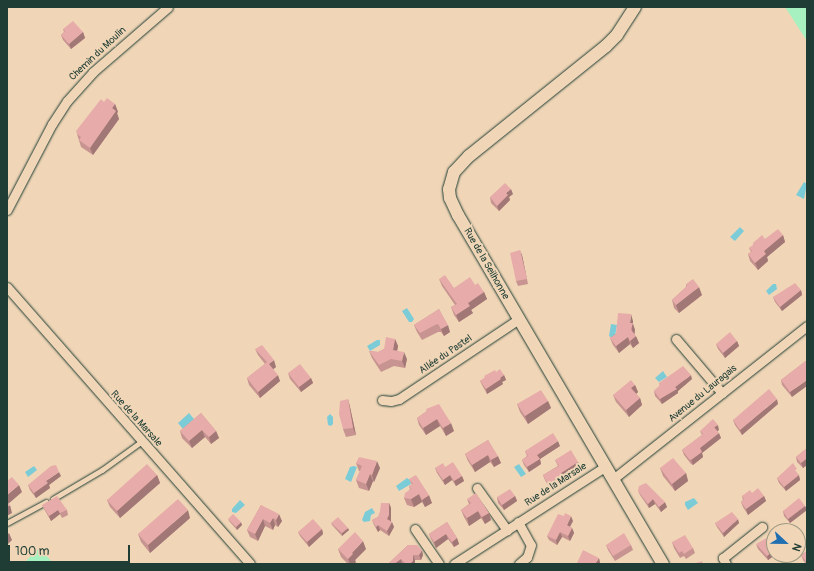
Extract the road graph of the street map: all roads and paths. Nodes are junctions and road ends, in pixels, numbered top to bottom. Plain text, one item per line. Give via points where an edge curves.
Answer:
1 (168, 7) edge
2 (635, 7) edge
3 (7, 210) edge
4 (7, 287) edge
5 (519, 319) junction
6 (807, 326) edge
7 (676, 339) dead end
8 (722, 394) junction
9 (382, 400) dead end
10 (142, 441) junction
11 (606, 466) junction
12 (613, 479) junction
13 (477, 488) dead end
14 (518, 522) junction
15 (7, 523) edge
16 (762, 527) dead end
17 (415, 529) dead end
18 (507, 530) junction
19 (250, 564) edge
20 (439, 564) edge
21 (454, 564) edge
22 (519, 564) edge
23 (662, 564) edge
24 (726, 564) edge

1 - 3 street, Chemin du Moulin via 93,72 67,101 52,124
2 - 5 street, Rue de la Seilhonne via 617,35 606,46 469,156 450,180 450,198 458,215
4 - 10 street, Rue de la Marsale
5 - 9 street, Allée du Pastel via 399,400
5 - 11 street, Rue de la Seilhonne
6 - 8 street, Avenue du Lauragais
7 - 8 street
8 - 12 street, Avenue du Lauragais
10 - 15 lane via 102,470
10 - 19 street, Rue de la Marsale
11 - 12 street, Rue de la Seilhonne
11 - 14 street, Rue de la Marsale
12 - 23 street, Rue de la Seilhonne
13 - 18 street
14 - 18 street, Rue de la Marsale
14 - 22 street via 530,545 527,557
16 - 24 street via 723,558
17 - 20 street
18 - 21 street, Rue de la Marsale

